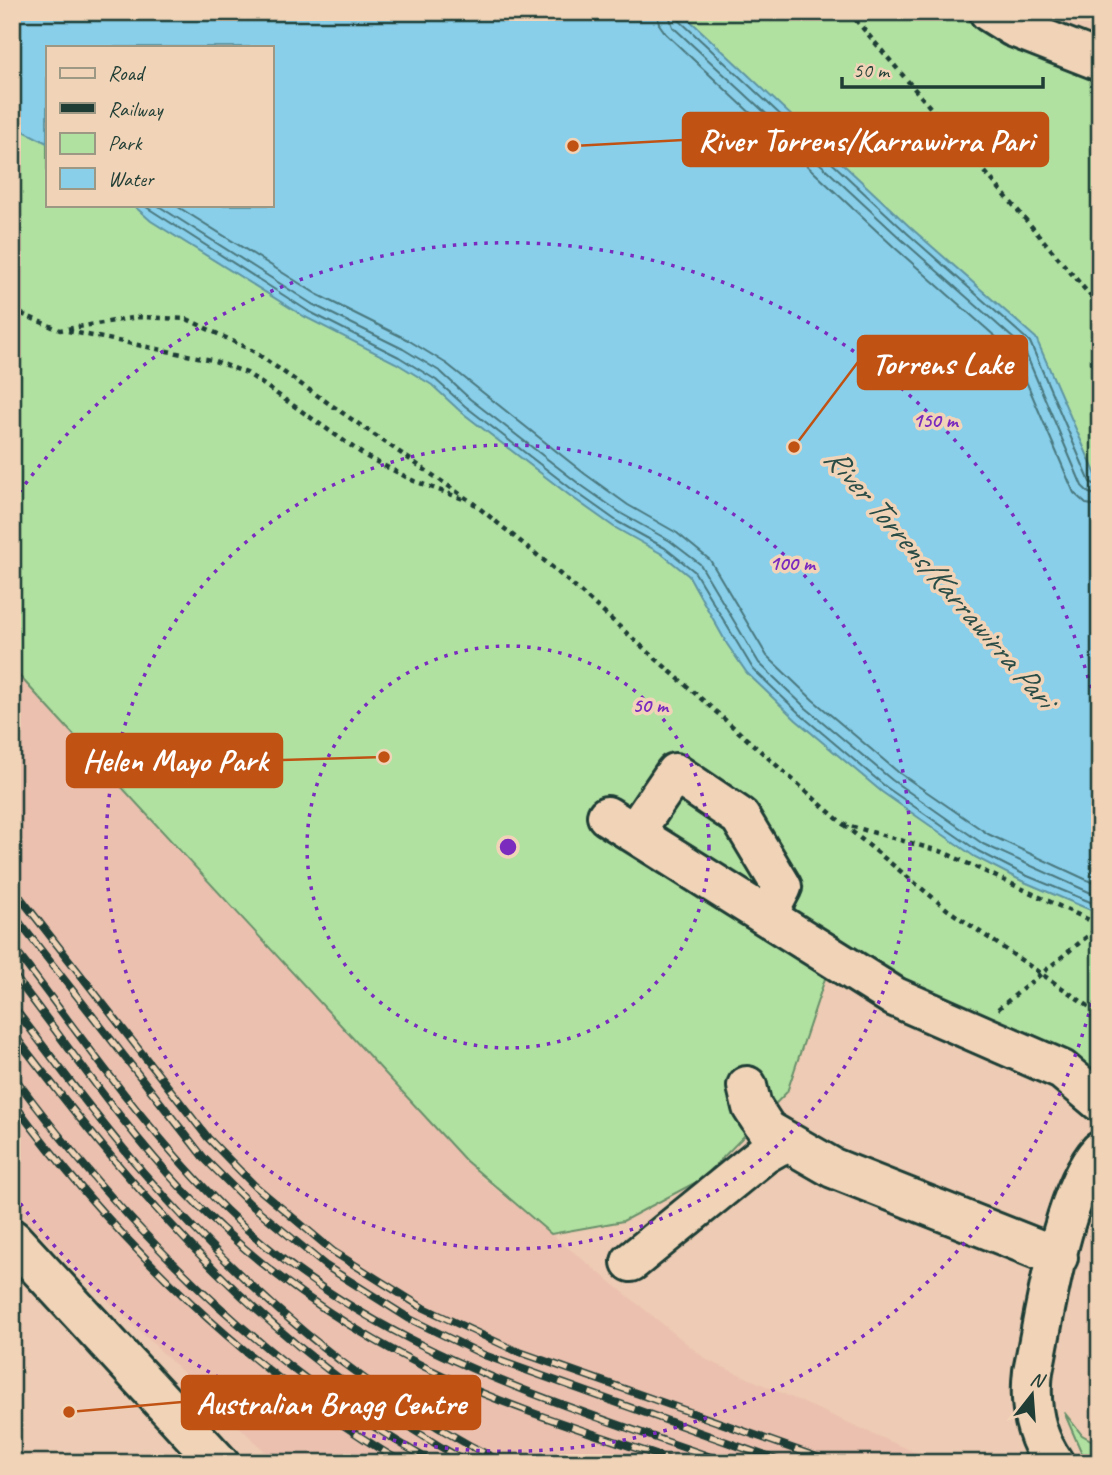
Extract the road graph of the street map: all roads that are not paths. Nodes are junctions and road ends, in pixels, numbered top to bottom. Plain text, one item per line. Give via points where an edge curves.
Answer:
1 (989, 12) edge
2 (1100, 61) edge
3 (767, 916) junction
4 (747, 1086) dead end
5 (1100, 1102) edge
6 (785, 1142) junction
7 (1100, 1151) edge
8 (12, 1239) edge
9 (1058, 1257) junction
10 (631, 1262) dead end
11 (219, 1463) edge
12 (1054, 1463) edge

1 - 2 street
3 - 3 street via 621,824 675,773 740,817 782,887
3 - 5 street via 895,997 1062,1070
4 - 6 street via 760,1122
6 - 9 street via 833,1168
6 - 10 street
7 - 9 street via 1072,1200
8 - 11 street
9 - 12 street via 1031,1391 1035,1424

